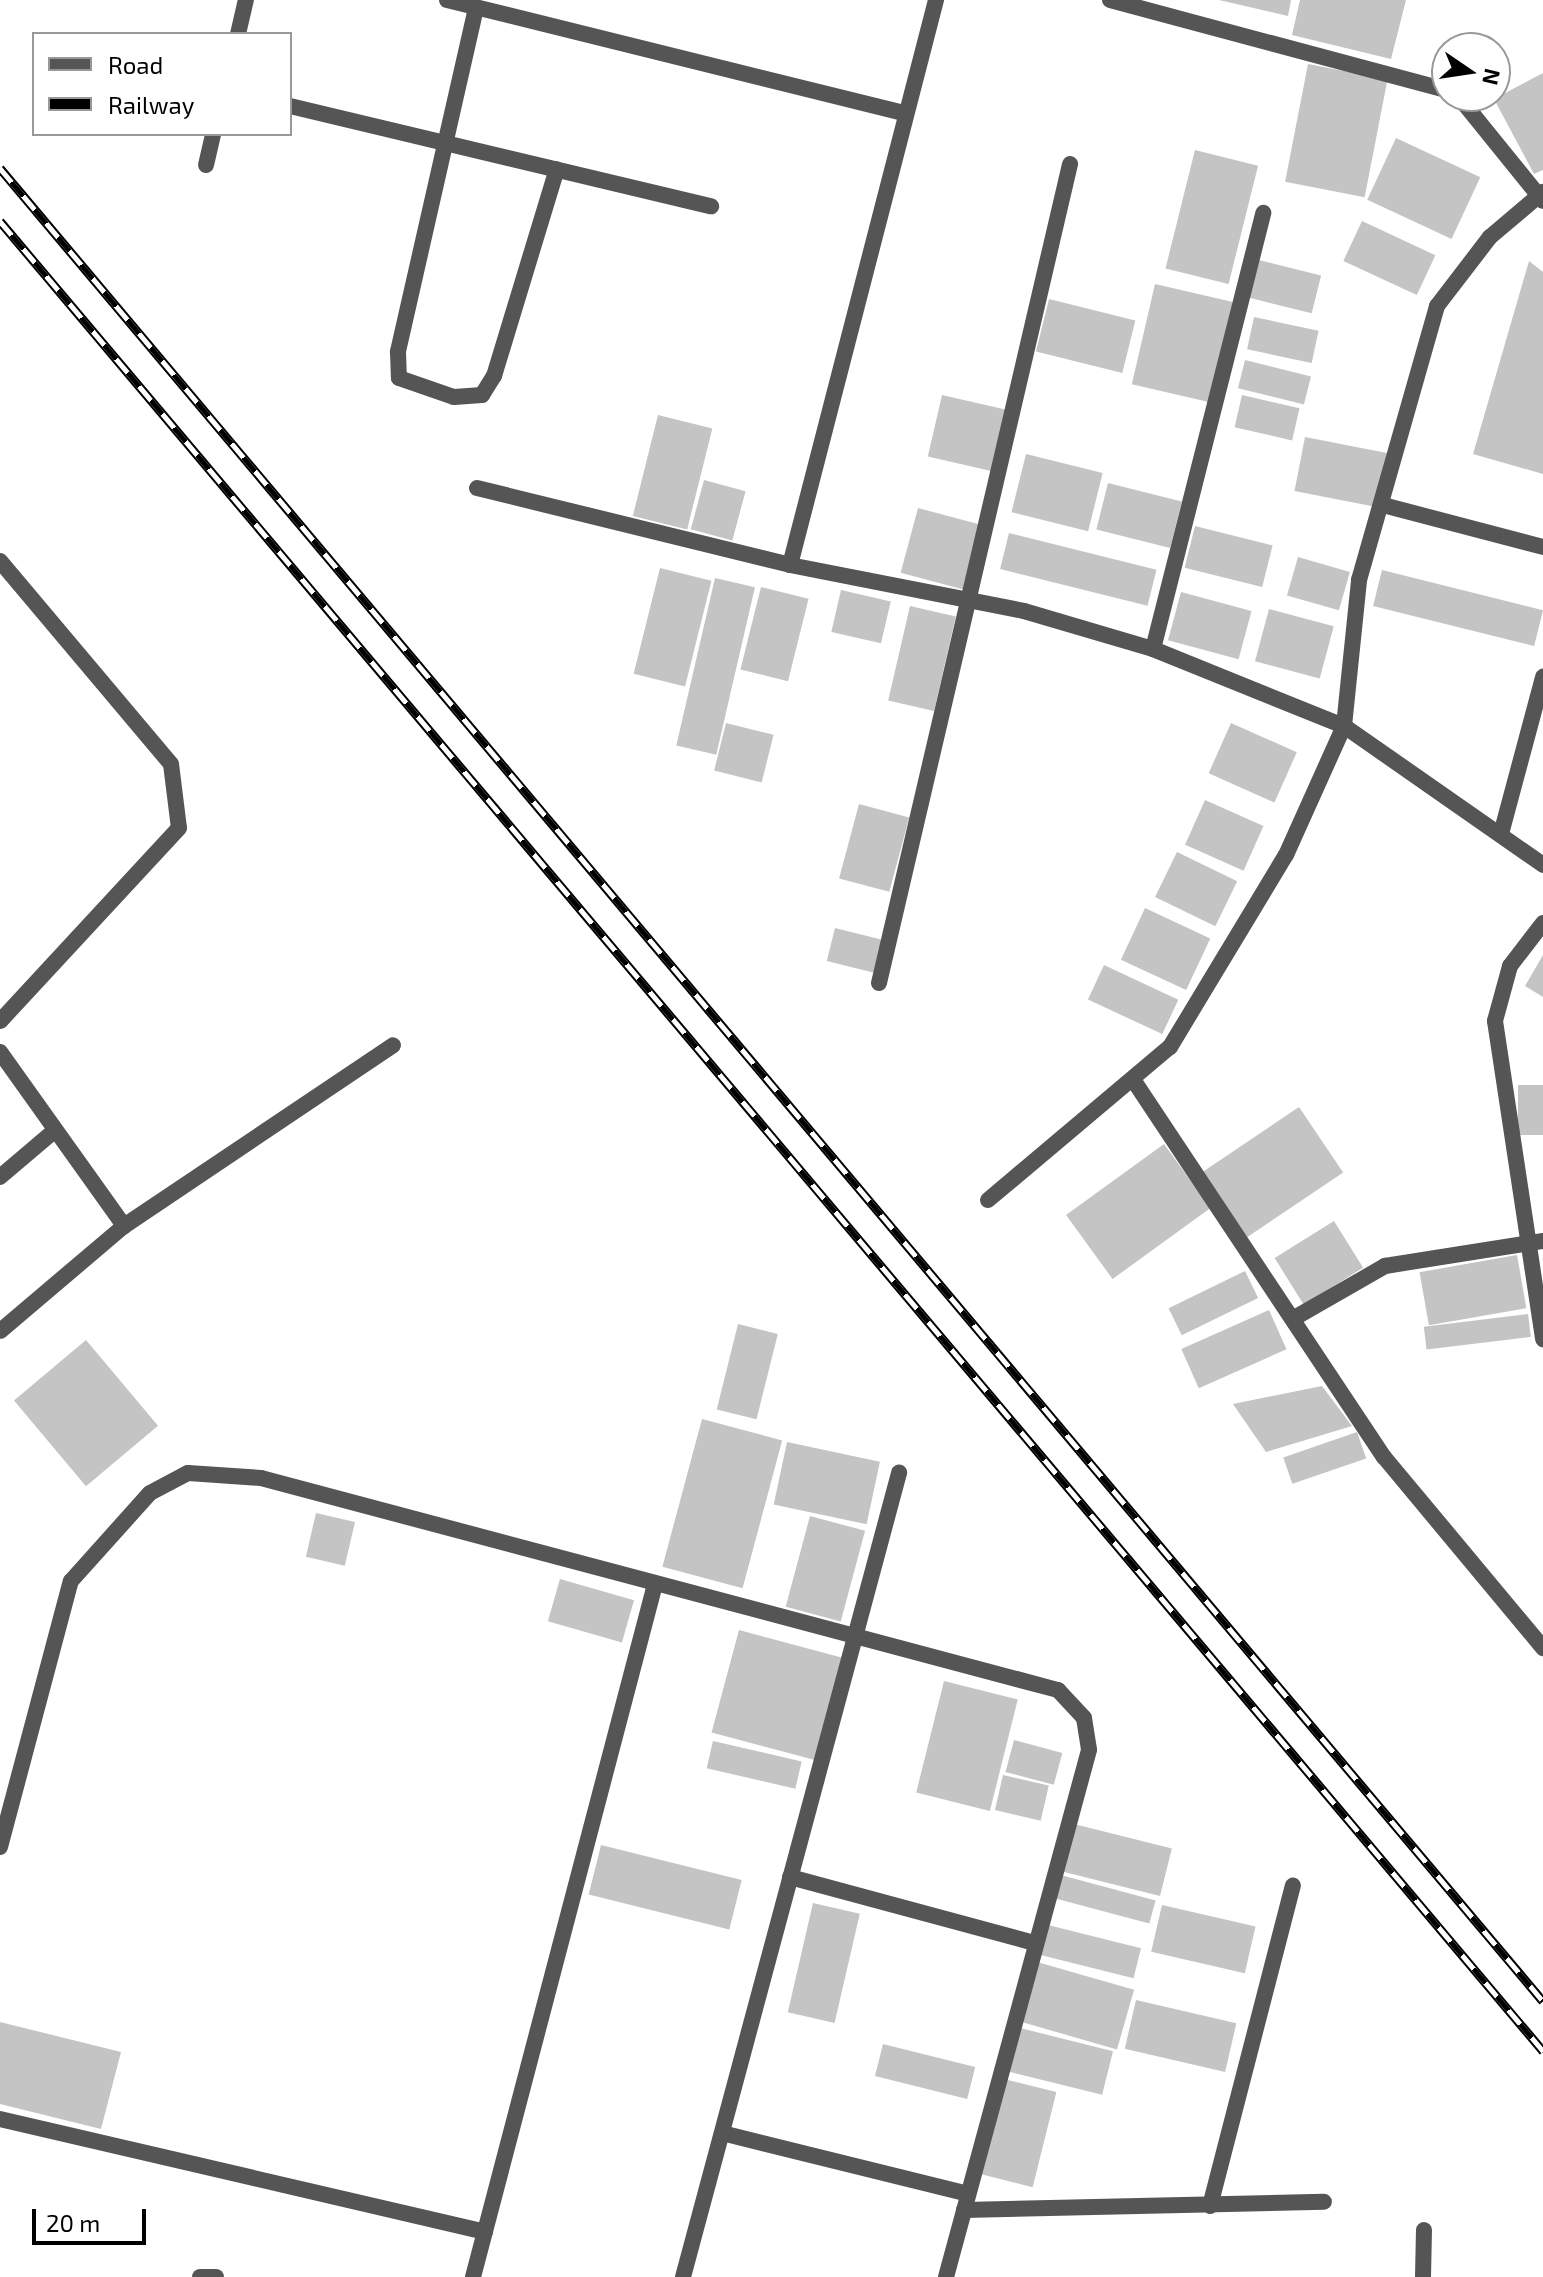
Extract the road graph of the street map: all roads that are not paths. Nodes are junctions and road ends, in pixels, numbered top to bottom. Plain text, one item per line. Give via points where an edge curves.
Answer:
1 (246, 0) edge
2 (447, 0) edge
3 (936, 0) edge
4 (1110, 0) edge
5 (476, 8) junction
6 (238, 32) edge
7 (1431, 86) edge
8 (292, 106) edge
9 (1471, 112) edge
10 (905, 113) junction
11 (213, 136) edge
12 (445, 142) junction
13 (1070, 164) dead end
14 (206, 165) dead end
15 (557, 169) junction
16 (1542, 196) edge
17 (711, 206) dead end
18 (1263, 213) dead end
19 (477, 488) dead end
20 (1383, 505) junction
21 (1543, 547) edge
22 (0, 561) edge
23 (790, 565) junction
24 (967, 600) junction
25 (1153, 649) junction
26 (1543, 677) edge
27 (1344, 726) junction
28 (1501, 834) junction
29 (1543, 865) edge
30 (1543, 923) edge
31 (879, 983) dead end
32 (0, 1021) edge
33 (393, 1045) dead end
34 (0, 1052) edge
35 (1134, 1081) junction
36 (53, 1132) junction
37 (0, 1177) edge
38 (988, 1200) dead end
39 (124, 1226) junction
40 (1535, 1242) edge
41 (1296, 1317) junction
42 (0, 1331) edge
43 (1543, 1339) edge
44 (899, 1473) dead end
45 (655, 1584) junction
46 (855, 1637) junction
47 (1543, 1648) edge
48 (0, 1847) edge
49 (790, 1877) junction
50 (1293, 1886) dead end
51 (1035, 1943) junction
52 (0, 2119) edge
53 (722, 2133) junction
54 (966, 2202) junction
55 (1324, 2202) dead end
56 (1210, 2206) junction
57 (1424, 2230) dead end
58 (485, 2232) junction
59 (200, 2277) edge
60 (216, 2277) edge
61 (473, 2277) edge
62 (683, 2277) edge
63 (946, 2277) edge
64 (1423, 2277) edge

1 - 6 street
2 - 5 street
3 - 10 street
4 - 7 street
5 - 10 street
5 - 12 street
8 - 12 street
9 - 16 street
10 - 23 street
11 - 14 street
12 - 15 street
12 - 15 street via 398,352 399,378 422,390 482,395 494,376
13 - 24 street
15 - 17 street
16 - 20 street via 1490,237 1437,306
18 - 25 street
19 - 23 street
20 - 21 street
20 - 27 street via 1349,635
22 - 32 street via 171,764 179,828
23 - 24 street
24 - 25 street
24 - 31 street
25 - 27 street
26 - 28 street
27 - 28 street
27 - 35 street via 1286,855 1170,1047
28 - 29 street
30 - 40 street via 1510,966 1495,1021
33 - 39 street
34 - 36 street
35 - 38 street
35 - 41 street
36 - 37 street
36 - 39 street
39 - 42 street
40 - 41 street via 1385,1266
40 - 43 street
41 - 47 street via 1384,1457
44 - 46 street
45 - 46 street
45 - 48 street via 261,1478 188,1473 150,1493 71,1581
45 - 58 street
46 - 49 street
46 - 51 street via 1058,1690 1084,1718 1089,1750
49 - 51 street
49 - 53 street
50 - 56 street
51 - 54 street
52 - 58 street
53 - 54 street
53 - 62 street
54 - 56 street
54 - 63 street
55 - 56 street
57 - 64 street
58 - 61 street
59 - 60 street

